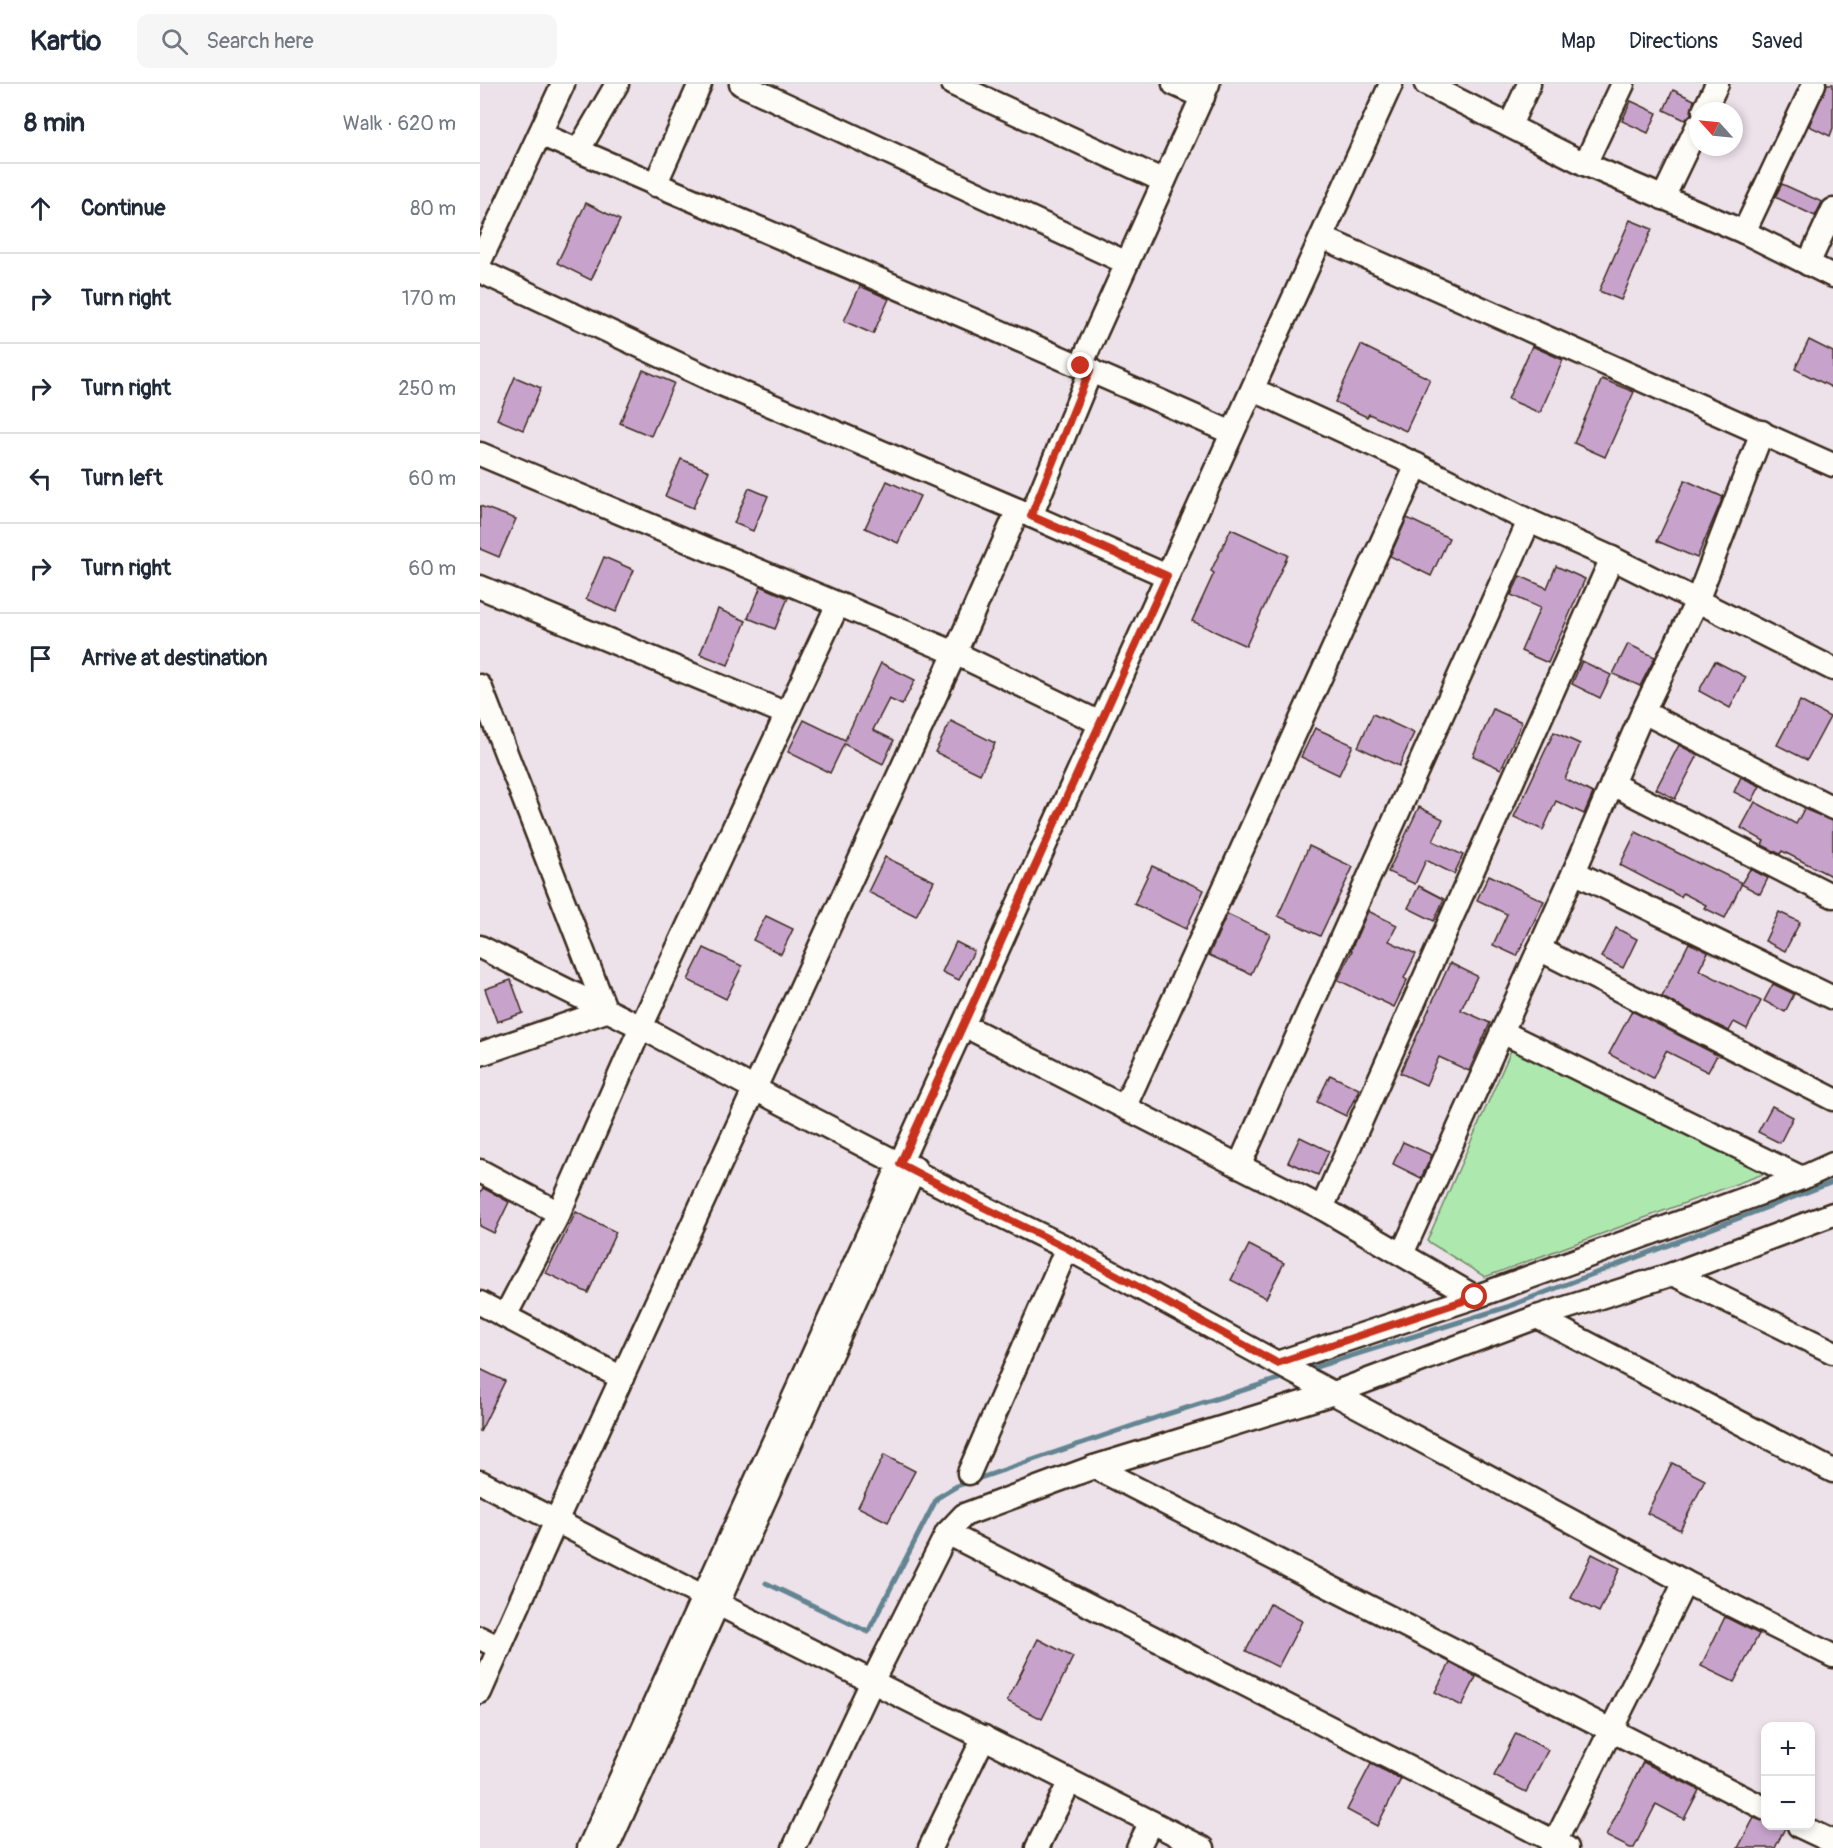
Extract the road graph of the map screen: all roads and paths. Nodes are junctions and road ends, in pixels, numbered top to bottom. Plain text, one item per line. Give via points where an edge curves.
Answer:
1 (563, 84) edge
2 (617, 84) edge
3 (700, 84) edge
4 (741, 84) edge
5 (953, 84) edge
6 (1174, 84) edge
7 (1391, 84) edge
8 (1406, 84) edge
9 (1426, 84) edge
10 (1529, 84) edge
11 (1623, 84) edge
12 (1717, 84) edge
13 (1814, 84) edge
14 (1205, 90) edge
15 (1708, 102) edge
16 (1510, 125) junction
17 (540, 134) junction
18 (1689, 144) edge
19 (578, 151) junction
20 (1585, 164) junction
21 (1164, 182) junction
22 (655, 185) junction
23 (1663, 198) junction
24 (1833, 210) edge
25 (1744, 232) junction
26 (1334, 243) junction
27 (480, 261) edge
28 (1127, 263) junction
29 (1808, 264) junction
30 (480, 271) edge
31 (1833, 276) edge
32 (1086, 368) junction
33 (1265, 395) junction
34 (1762, 432) junction
35 (1232, 433) junction
36 (480, 454) edge
37 (1417, 465) junction
38 (1833, 465) edge
39 (1025, 513) junction
40 (1529, 522) junction
41 (1612, 558) junction
42 (1167, 576) junction
43 (480, 586) edge
44 (1697, 601) junction
45 (838, 604) junction
46 (955, 653) junction
47 (1833, 669) edge
48 (480, 686) edge
49 (1643, 712) junction
50 (788, 714) junction
51 (1100, 723) junction
52 (1612, 784) junction
53 (1833, 808) edge
54 (1574, 872) junction
55 (1833, 896) edge
56 (480, 947) edge
57 (1539, 949) junction
58 (1833, 998) edge
59 (606, 1011) junction
60 (641, 1027) junction
61 (977, 1032) junction
62 (1502, 1032) junction
63 (480, 1054) edge
64 (755, 1089) junction
65 (1833, 1099) edge
66 (1125, 1106) junction
67 (1833, 1164) edge
68 (1239, 1166) junction
69 (907, 1168) junction
70 (480, 1171) edge
71 (1802, 1178) junction
72 (1322, 1208) junction
73 (559, 1213) junction
74 (1833, 1214) edge
75 (1067, 1248) junction
76 (1402, 1254) junction
77 (1673, 1274) junction
78 (1475, 1297) junction
79 (480, 1303) edge
80 (505, 1316) junction
81 (1537, 1317) junction
82 (1833, 1352) edge
83 (1277, 1363) junction
84 (622, 1378) junction
85 (1334, 1393) junction
86 (1094, 1467) junction
87 (1833, 1471) edge
88 (969, 1473) dead end
89 (480, 1482) edge
90 (556, 1521) junction
91 (947, 1533) junction
92 (1685, 1582) junction
93 (710, 1600) junction
94 (490, 1643) edge
95 (1833, 1656) edge
96 (872, 1682) junction
97 (480, 1692) edge
98 (1610, 1731) junction
99 (984, 1737) junction
100 (1070, 1781) junction
101 (1761, 1806) edge
102 (1151, 1822) junction
103 (1808, 1830) edge
104 (1833, 1842) edge
105 (1558, 1846) edge
106 (589, 1848) edge
107 (607, 1848) edge
108 (794, 1848) edge
109 (930, 1848) edge
110 (1037, 1848) edge
111 (1138, 1848) edge
112 (1203, 1848) edge

1 - 17 street
2 - 19 street
3 - 22 street
4 - 28 street
5 - 21 street
6 - 14 street
7 - 35 street
8 - 26 street
9 - 16 street
10 - 16 street
11 - 20 street
12 - 15 street
13 - 25 street
14 - 21 street
16 - 20 street
17 - 19 street
17 - 27 street
18 - 23 street
19 - 22 street
20 - 23 street
21 - 28 street
22 - 32 street
23 - 25 street
24 - 29 street
25 - 29 street
26 - 33 street
26 - 34 street
28 - 32 street
29 - 31 street
30 - 39 street via 719,383
32 - 35 street
32 - 39 street
33 - 37 street
33 - 61 street
34 - 38 street
34 - 44 street
35 - 42 street
36 - 45 street
37 - 40 street
37 - 66 street
39 - 42 street
39 - 46 street
40 - 41 street
40 - 68 street
41 - 44 street
41 - 72 street
42 - 51 street
43 - 50 street
44 - 47 street
44 - 49 street
45 - 46 street
45 - 50 street
46 - 51 street
46 - 64 street
48 - 59 street
49 - 52 street
49 - 53 street
50 - 60 street
51 - 69 street
52 - 54 street
52 - 55 street
54 - 57 street
54 - 58 street
56 - 59 street
57 - 62 street
57 - 65 street
59 - 60 street
59 - 63 street
60 - 64 street
60 - 73 street
61 - 66 street
61 - 69 street
62 - 71 street
62 - 76 street
64 - 69 street
64 - 84 street
66 - 68 street
67 - 71 street
68 - 72 street
69 - 75 street
69 - 93 street
70 - 73 street
71 - 78 street
72 - 76 street
73 - 80 street
74 - 77 street
75 - 83 street
75 - 88 street
76 - 78 street
77 - 81 street
77 - 82 street
78 - 83 street
79 - 80 street
80 - 84 street
81 - 85 street
81 - 87 street
83 - 85 street
84 - 90 street
85 - 86 street
85 - 92 street
86 - 91 street via 964,1515
86 - 98 street
89 - 90 street
90 - 93 street
90 - 94 street
91 - 96 street
91 - 105 street
92 - 95 street
92 - 98 street
93 - 96 street
93 - 106 street
93 - 107 street
94 - 97 street
96 - 99 street
96 - 108 street
98 - 101 street
98 - 105 street
99 - 100 street
99 - 109 street
100 - 102 street
100 - 110 street
102 - 111 street
102 - 112 street
103 - 104 street

